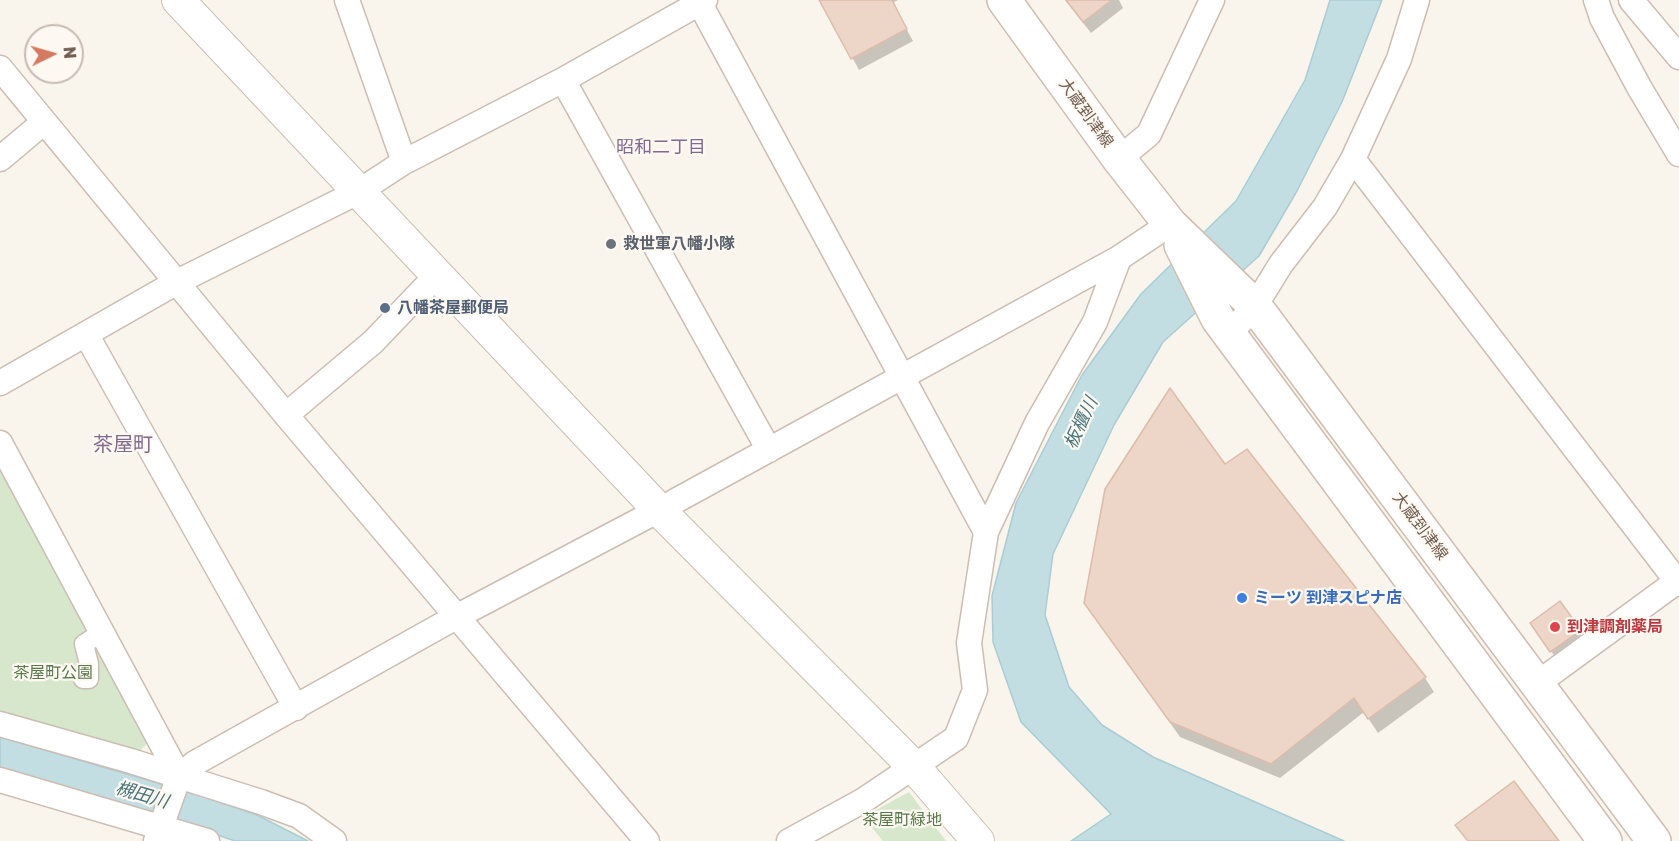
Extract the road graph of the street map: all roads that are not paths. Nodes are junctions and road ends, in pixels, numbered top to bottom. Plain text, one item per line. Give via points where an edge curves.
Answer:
1 (178, 0) edge
2 (346, 0) edge
3 (1004, 0) edge
4 (1212, 0) edge
5 (1417, 0) edge
6 (1596, 0) edge
7 (1631, 0) edge
8 (701, 1) edge
9 (1679, 57) edge
10 (0, 68) edge
11 (563, 80) junction
12 (44, 122) junction
13 (1679, 154) edge
14 (0, 159) edge
15 (1119, 159) junction
16 (1353, 159) junction
17 (404, 162) junction
18 (358, 192) junction
19 (1170, 224) junction
20 (1119, 258) junction
21 (437, 275) junction
22 (177, 282) junction
23 (1249, 298) junction
24 (1224, 326) junction
25 (86, 334) junction
26 (901, 378) junction
27 (0, 383) edge
28 (286, 415) junction
29 (0, 443) edge
30 (769, 450) junction
31 (659, 510) junction
32 (986, 532) junction
33 (1678, 582) edge
34 (456, 617) junction
35 (93, 638) dead end
36 (83, 679) dead end
37 (1538, 683) junction
38 (296, 708) junction
39 (0, 724) edge
40 (915, 768) junction
41 (179, 776) junction
42 (0, 780) edge
43 (158, 834) edge
44 (207, 841) edge
45 (334, 841) edge
46 (647, 841) edge
47 (789, 841) edge
48 (978, 841) edge
49 (1605, 841) edge
50 (1654, 841) edge

1 - 18 street
2 - 17 street
3 - 15 main road, 大蔵到津線
4 - 15 street via 1149,134
5 - 16 street via 1399,59
6 - 13 street via 1639,87
7 - 9 street
8 - 11 street
8 - 26 street
10 - 12 street
11 - 17 street
11 - 30 street
12 - 14 street
12 - 22 street
15 - 19 main road, 大蔵到津線
16 - 23 street via 1325,207
16 - 33 street
17 - 18 street
18 - 21 street
18 - 22 street
19 - 20 street
19 - 23 main road, 大蔵到津線
19 - 24 main road, 大蔵到津線
20 - 26 street
20 - 32 street via 1095,322 1037,423
21 - 28 street via 373,342
21 - 31 street
22 - 25 street
22 - 28 street
23 - 24 street
23 - 37 main road, 大蔵到津線
24 - 49 main road, 大蔵到津線
25 - 27 street
25 - 38 street
26 - 30 street
26 - 32 street
28 - 34 street
29 - 41 street
30 - 31 street
31 - 34 street
31 - 40 street
32 - 40 street via 969,643 975,690 956,738
33 - 37 street
34 - 38 street
34 - 46 street
35 - 36 street via 84,644 90,672 89,679
37 - 50 main road, 大蔵到津線
38 - 41 street via 195,763
39 - 41 street
40 - 47 street
40 - 48 street
41 - 43 street
41 - 45 street via 299,816
42 - 43 street
43 - 44 street

